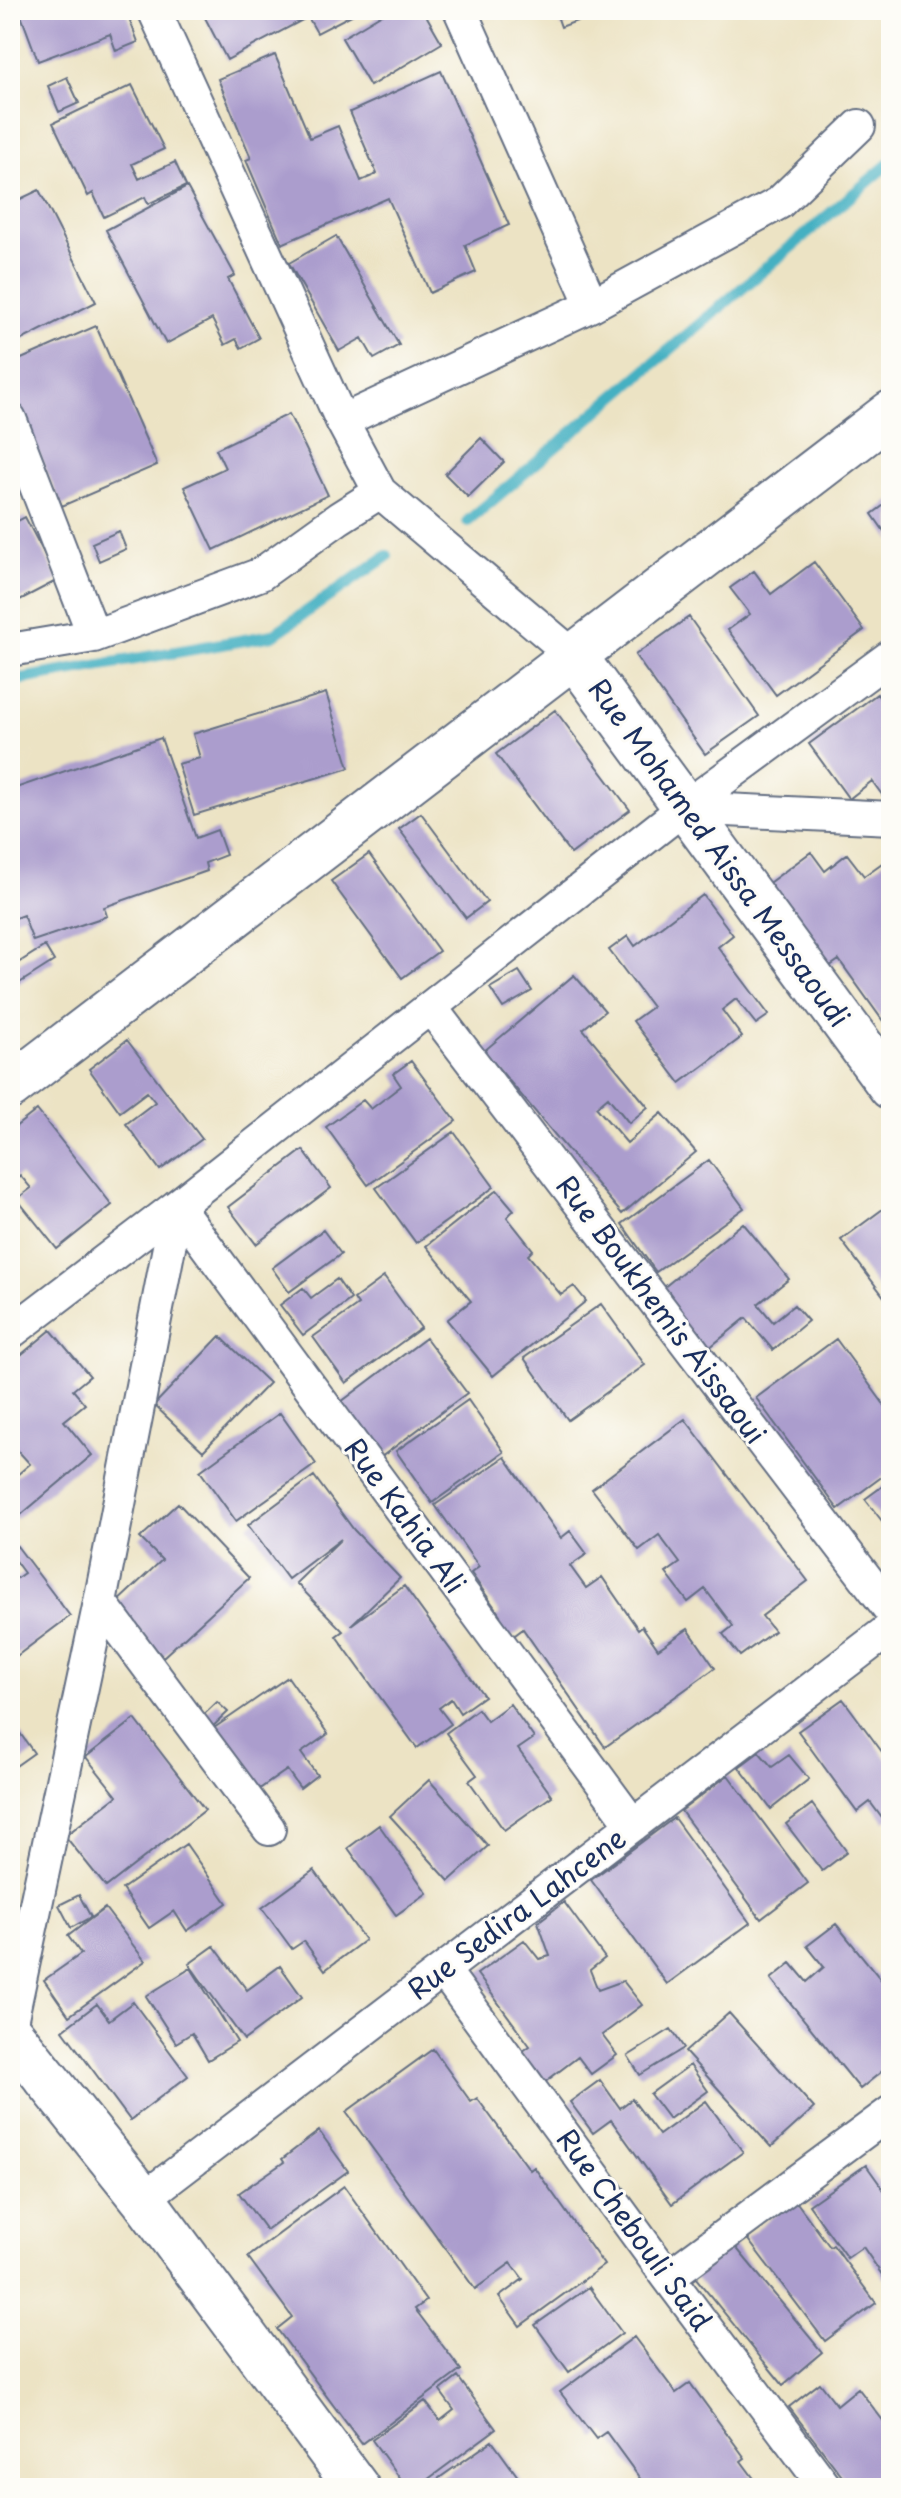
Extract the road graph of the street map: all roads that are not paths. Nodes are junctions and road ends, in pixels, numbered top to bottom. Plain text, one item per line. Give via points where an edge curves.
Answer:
1 (154, 10) edge
2 (460, 10) edge
3 (859, 126) dead end
4 (592, 305) junction
5 (891, 413) edge
6 (10, 419) edge
7 (342, 421) junction
8 (380, 492) junction
9 (94, 636) junction
10 (10, 650) edge
11 (891, 656) edge
12 (575, 657) junction
13 (684, 808) junction
14 (891, 818) edge
15 (431, 1008) junction
16 (10, 1087) edge
17 (891, 1087) edge
18 (177, 1206) junction
19 (10, 1333) edge
20 (100, 1602) junction
21 (891, 1611) edge
22 (891, 1628) edge
23 (633, 1825) junction
24 (269, 1829) dead end
25 (444, 1971) junction
26 (10, 2030) edge
27 (891, 2112) edge
28 (143, 2199) junction
29 (668, 2277) junction
30 (357, 2488) edge
31 (826, 2488) edge

1 - 7 street
2 - 4 street
3 - 4 street via 779,203
4 - 7 street
5 - 12 street
6 - 9 street
7 - 8 street
8 - 9 street via 261,574
8 - 12 street
9 - 10 street
11 - 13 street
12 - 13 street, Rue Mohamed Aissa Messaoudi
12 - 16 street
13 - 14 street
13 - 15 street
13 - 17 street, Rue Mohamed Aissa Messaoudi
15 - 18 street
15 - 21 street, Rue Boukhemis Aissaoui
18 - 19 street
18 - 20 street
18 - 23 street, Rue Kahia Ali
20 - 24 street
20 - 26 street
22 - 23 street, Rue Sedira Lahcene
23 - 25 street, Rue Sedira Lahcene
25 - 28 street, Rue Sedira Lahcene
25 - 29 street, Rue Chebouli Said
26 - 28 street
27 - 29 street
28 - 30 street
29 - 31 street, Rue Chebouli Said

